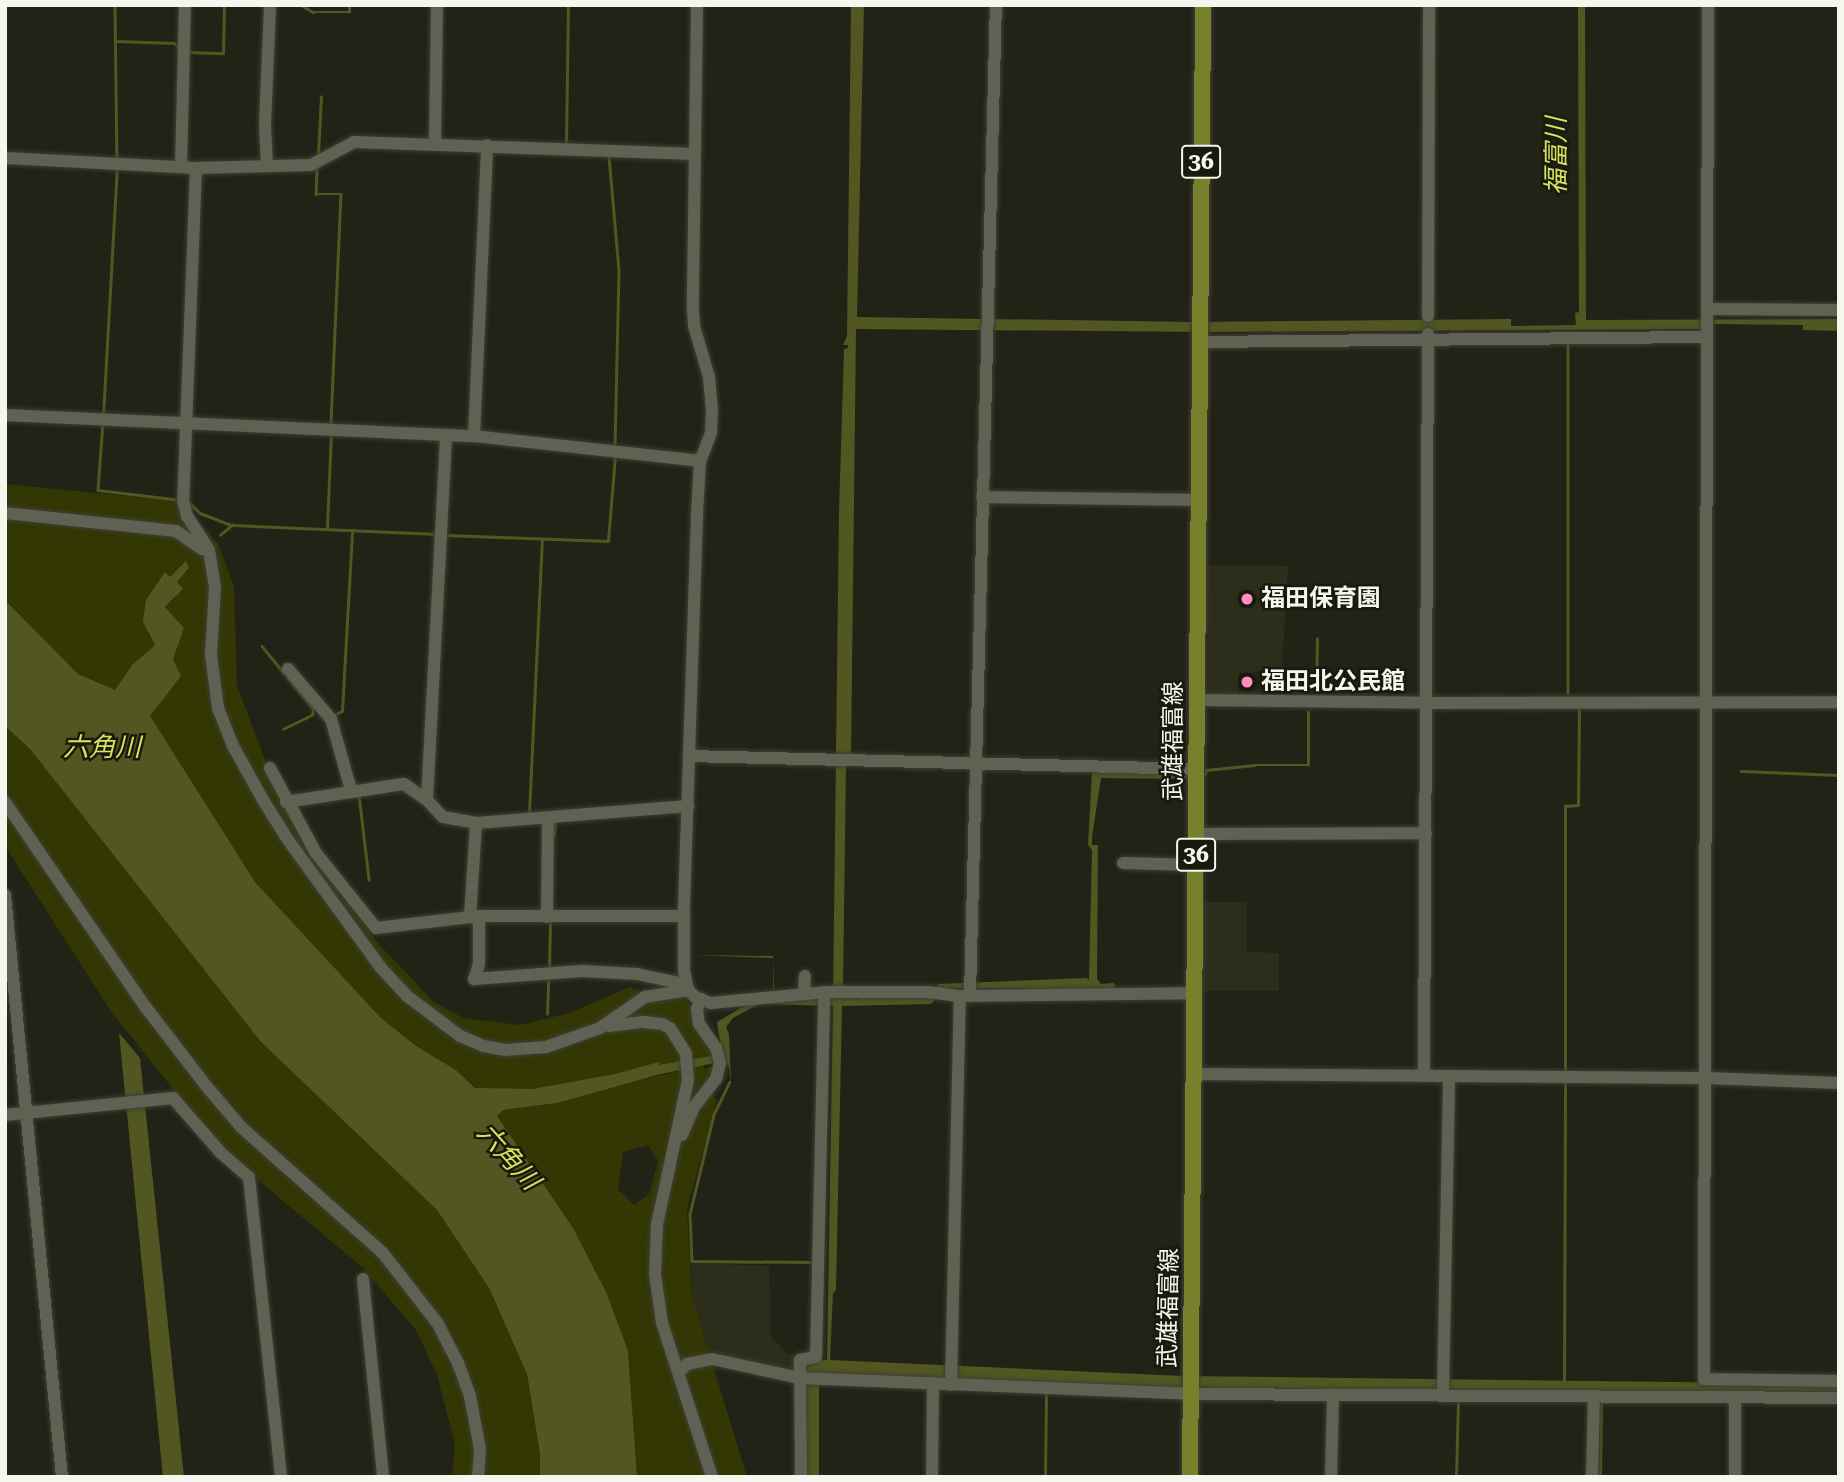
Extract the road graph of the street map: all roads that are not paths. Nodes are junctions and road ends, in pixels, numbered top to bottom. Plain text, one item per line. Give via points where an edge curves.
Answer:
1 (185, 5) edge
2 (270, 5) edge
3 (437, 5) edge
4 (697, 5) edge
5 (996, 5) edge
6 (1203, 5) edge
7 (1429, 5) edge
8 (1709, 5) edge
9 (435, 144) junction
10 (487, 145) junction
11 (695, 154) junction
12 (5, 158) edge
13 (267, 165) junction
14 (181, 167) junction
15 (195, 168) junction
16 (1839, 310) edge
17 (1428, 316) dead end
18 (1707, 323) junction
19 (1428, 337) junction
20 (1199, 338) junction
21 (5, 415) edge
22 (185, 422) junction
23 (446, 435) junction
24 (474, 436) junction
25 (700, 461) junction
26 (982, 497) junction
27 (1197, 500) junction
28 (5, 513) edge
29 (209, 557) junction
30 (288, 669) dead end
31 (1197, 700) junction
32 (1708, 702) junction
33 (1839, 702) edge
34 (1427, 703) junction
35 (689, 756) junction
36 (974, 765) junction
37 (270, 768) dead end
38 (1196, 769) junction
39 (356, 790) junction
40 (427, 796) junction
41 (5, 802) edge
42 (286, 802) junction
43 (688, 806) junction
44 (553, 819) junction
45 (476, 823) junction
46 (1426, 833) junction
47 (1196, 834) junction
48 (1123, 863) dead end
49 (1196, 864) junction
50 (5, 895) edge
51 (684, 916) junction
52 (474, 917) junction
53 (549, 917) junction
54 (805, 976) dead end
55 (687, 987) junction
56 (967, 990) junction
57 (826, 992) junction
58 (804, 993) junction
59 (1194, 993) junction
60 (701, 999) junction
61 (600, 1028) junction
62 (1194, 1074) junction
63 (1424, 1075) junction
64 (1449, 1076) junction
65 (1707, 1078) junction
66 (1839, 1083) edge
67 (27, 1113) junction
68 (5, 1115) edge
69 (672, 1158) junction
70 (363, 1279) dead end
71 (679, 1372) junction
72 (808, 1378) junction
73 (1839, 1381) edge
74 (933, 1383) junction
75 (951, 1383) junction
76 (1191, 1392) junction
77 (1333, 1394) junction
78 (1443, 1395) junction
79 (1598, 1396) junction
80 (1735, 1398) junction
81 (1839, 1398) edge
82 (62, 1477) edge
83 (281, 1477) edge
84 (383, 1477) edge
85 (478, 1477) edge
86 (712, 1477) edge
87 (801, 1477) edge
88 (932, 1477) edge
89 (1191, 1477) edge
90 (1331, 1477) edge
91 (1592, 1477) edge
92 (1735, 1477) edge

1 - 14 street
2 - 13 street
3 - 9 street
4 - 11 street
5 - 26 street
6 - 20 main road, 武雄福富線 / 36
7 - 17 street
8 - 18 street
9 - 10 street
9 - 13 street via 354,142 311,165
10 - 11 street
10 - 24 street
11 - 25 street via 694,327 709,377 712,411 711,433
12 - 14 street
13 - 15 street
14 - 15 street
15 - 22 street
16 - 18 street
18 - 19 street
18 - 32 street
19 - 20 street
19 - 34 street
20 - 27 main road, 武雄福富線 / 36
21 - 22 street
22 - 23 street
22 - 29 street via 183,501
23 - 24 street
23 - 40 street
24 - 25 street
25 - 35 street
26 - 27 street
26 - 36 street
27 - 31 main road, 武雄福富線 / 36
28 - 29 street via 176,531
29 - 61 street via 214,579 212,655 223,723 288,840 381,968 436,1020 483,1046 505,1050 546,1047
30 - 39 street via 331,719
31 - 34 street
31 - 38 main road, 武雄福富線 / 36
32 - 33 street
32 - 34 street
32 - 65 street
34 - 46 street
35 - 36 street
35 - 43 street
36 - 38 street
36 - 56 street
37 - 42 street
38 - 47 main road, 武雄福富線 / 36
39 - 40 street via 404,784
39 - 42 street
40 - 45 street via 443,817
41 - 85 street via 144,1005 207,1087 241,1126 382,1252 438,1324 470,1396 480,1449
42 - 52 street via 316,853 376,928
43 - 44 street
43 - 51 street
44 - 45 street
44 - 53 street
45 - 52 street
46 - 47 street
46 - 63 street
47 - 49 main road, 武雄福富線 / 36
48 - 49 street
49 - 59 main road, 武雄福富線 / 36
50 - 67 street
51 - 53 street
51 - 55 street
52 - 53 street
52 - 55 street via 479,964 474,979 550,972 637,974
54 - 58 street
55 - 60 street
55 - 61 street via 645,997
56 - 57 street via 937,994
56 - 59 street
56 - 75 street
57 - 58 street
57 - 72 street via 816,1357 800,1360
58 - 60 street via 726,1003
59 - 62 main road, 武雄福富線 / 36
60 - 69 street via 699,1024 719,1058 716,1079 694,1107
61 - 69 street via 662,1024 680,1040 688,1080
62 - 63 street
62 - 76 main road, 武雄福富線 / 36
63 - 64 street
64 - 65 street
64 - 78 street
65 - 66 street
65 - 73 street via 1704,1379
67 - 68 street
67 - 82 street
67 - 83 street via 173,1098 220,1153 249,1177
69 - 71 street via 654,1248 656,1298
70 - 84 street
71 - 72 street via 687,1364 712,1359
71 - 86 street
72 - 74 street
72 - 87 street via 802,1385
74 - 75 street
74 - 88 street
75 - 76 street
76 - 77 street
76 - 89 main road, 武雄福富線 / 36
77 - 78 street
77 - 90 street
78 - 79 street
79 - 80 street
79 - 91 street
80 - 81 street
80 - 92 street

